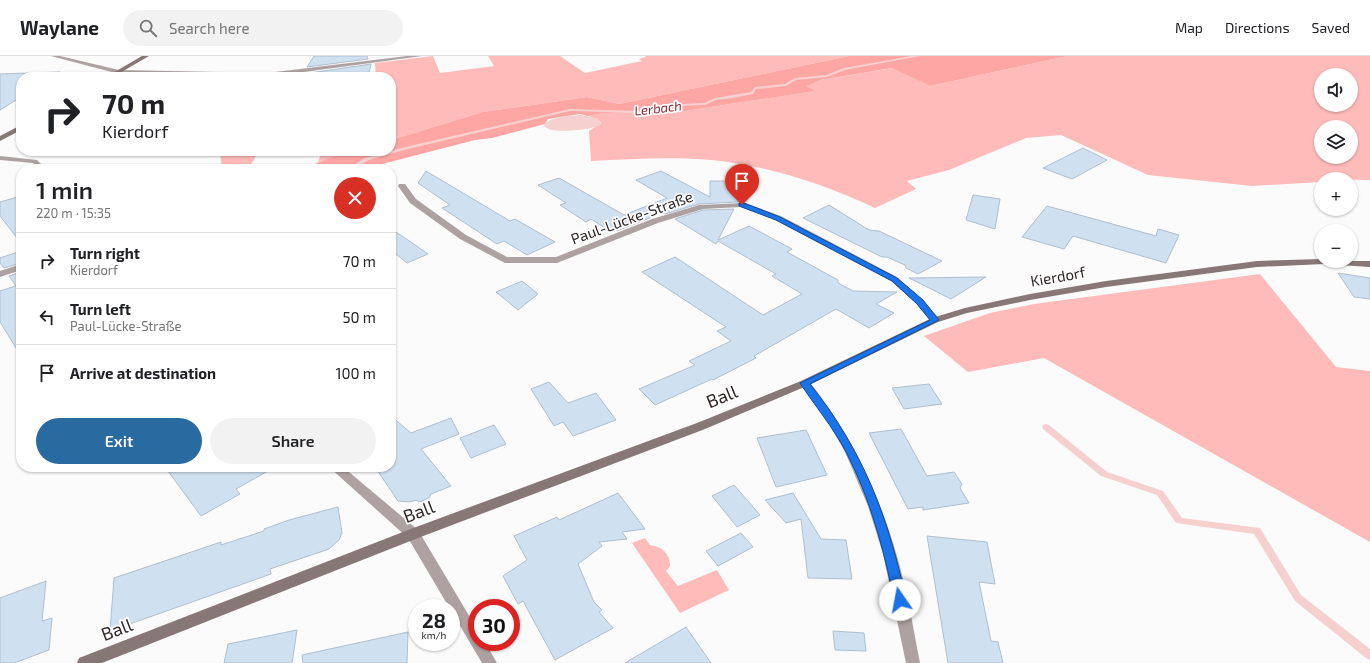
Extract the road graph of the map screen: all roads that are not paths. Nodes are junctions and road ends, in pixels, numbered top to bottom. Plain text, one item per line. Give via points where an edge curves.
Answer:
1 (54, 56) edge
2 (146, 56) edge
3 (419, 56) edge
4 (119, 72) joint
5 (291, 72) edge
6 (16, 130) edge
7 (0, 139) edge
8 (0, 158) edge
9 (37, 164) edge
10 (402, 186) dead end
11 (1370, 264) edge
12 (16, 269) edge
13 (0, 274) edge
14 (935, 320) junction
15 (805, 383) junction
16 (769, 398) joint
17 (341, 472) edge
18 (413, 534) junction
19 (468, 627) edge
20 (483, 651) edge
21 (84, 663) edge
22 (490, 663) edge
23 (913, 663) edge

1 - 4 street
2 - 4 main road
3 - 5 street
6 - 7 main road
8 - 9 street via 34,161
10 - 14 street, Paul-Lücke-Straße via 413,201 463,237 505,260 557,260 655,221 702,207 742,205 778,218 894,280 920,302
11 - 14 main road, Kierdorf via 1292,261 1230,267 1030,297
12 - 13 street
14 - 15 main road, Kierdorf
15 - 16 main road, Kierdorf
15 - 23 street via 828,413 851,452 874,506 890,554
16 - 18 main road, Ball
17 - 18 street
18 - 19 street
18 - 21 main road, Ball
20 - 22 street

